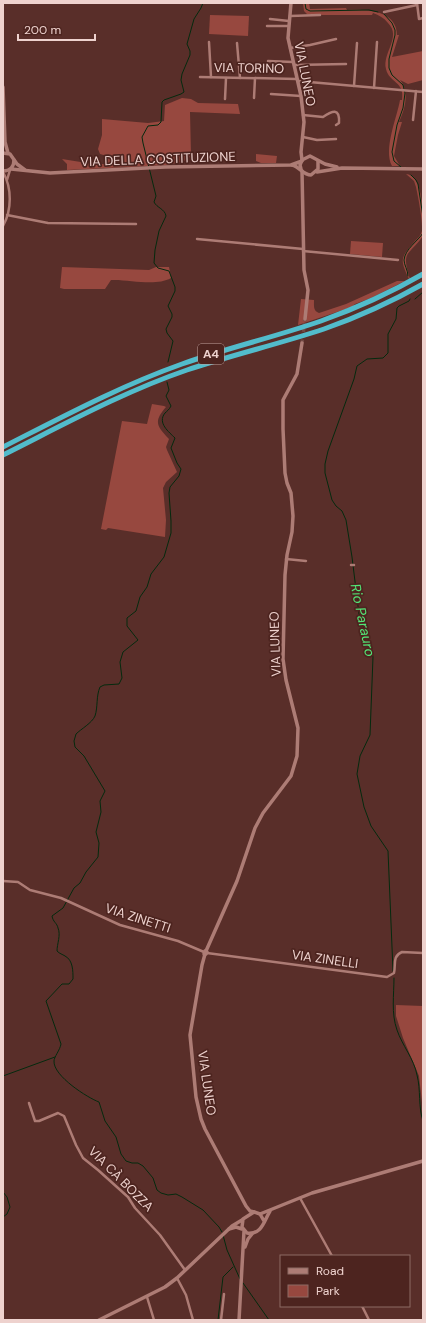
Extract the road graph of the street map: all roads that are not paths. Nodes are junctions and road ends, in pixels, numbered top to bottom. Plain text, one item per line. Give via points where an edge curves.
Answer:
1 (291, 3) edge
2 (417, 4) edge
3 (384, 12) dead end
4 (320, 15) dead end
5 (290, 16) junction
6 (423, 18) edge
7 (270, 19) dead end
8 (289, 21) junction
9 (267, 26) dead end
10 (288, 26) junction
11 (336, 39) dead end
12 (209, 42) dead end
13 (377, 42) dead end
14 (237, 43) dead end
15 (357, 43) dead end
16 (289, 48) junction
17 (268, 61) dead end
18 (293, 63) junction
19 (346, 64) dead end
20 (200, 77) dead end
21 (211, 77) junction
22 (226, 78) junction
23 (240, 78) junction
24 (255, 78) junction
25 (297, 80) junction
26 (354, 86) junction
27 (3, 87) edge
28 (374, 88) junction
29 (416, 91) junction
30 (423, 92) edge
31 (271, 94) dead end
32 (301, 96) junction
33 (254, 98) dead end
34 (225, 99) dead end
35 (303, 115) junction
36 (413, 120) dead end
37 (336, 125) dead end
38 (302, 137) junction
39 (336, 139) dead end
40 (5, 142) junction
41 (3, 149) edge
42 (302, 149) junction
43 (3, 153) edge
44 (8, 153) junction
45 (307, 157) junction
46 (14, 159) junction
47 (302, 160) junction
48 (318, 161) junction
49 (291, 165) junction
50 (342, 168) junction
51 (10, 169) junction
52 (423, 169) edge
53 (26, 170) junction
54 (302, 170) junction
55 (3, 172) edge
56 (317, 172) junction
57 (309, 175) junction
58 (303, 179) junction
59 (7, 182) junction
60 (8, 215) junction
61 (136, 224) dead end
62 (3, 226) edge
63 (197, 239) dead end
64 (303, 250) junction
65 (398, 260) dead end
66 (423, 274) edge
67 (423, 284) edge
68 (305, 320) tunnel mouth
69 (302, 342) tunnel mouth
70 (3, 447) edge
71 (3, 455) edge
72 (286, 559) junction
73 (306, 561) dead end
74 (3, 881) edge
75 (206, 953) junction
76 (423, 953) edge
77 (29, 1103) dead end
78 (423, 1161) edge
79 (300, 1198) junction
80 (246, 1206) junction
81 (271, 1210) junction
82 (254, 1212) junction
83 (260, 1214) junction
84 (246, 1216) junction
85 (242, 1220) junction
86 (264, 1221) junction
87 (243, 1230) junction
88 (226, 1231) junction
89 (252, 1233) junction
90 (243, 1254) junction
91 (331, 1255) edge
92 (185, 1270) junction
93 (177, 1278) junction
94 (224, 1294) dead end
95 (147, 1296) junction
96 (362, 1307) edge
97 (99, 1320) edge
98 (154, 1320) edge
99 (193, 1320) edge
100 (221, 1320) edge
101 (239, 1320) edge
102 (369, 1320) edge

1 - 5 street, VIA LUNEO
2 - 3 street
2 - 6 street via 419,19
4 - 5 street
5 - 8 street, VIA LUNEO
7 - 8 street
8 - 10 street, VIA LUNEO
9 - 10 street
10 - 16 street, VIA LUNEO
11 - 16 street
12 - 21 street
13 - 28 street
14 - 23 street
15 - 26 street
16 - 18 street, VIA LUNEO
17 - 18 street
18 - 19 street
18 - 25 street, VIA LUNEO
20 - 21 street, VIA TORINO
21 - 22 street, VIA TORINO
22 - 23 street, VIA TORINO
22 - 34 street
23 - 24 street, VIA TORINO
24 - 25 street, VIA TORINO
24 - 33 street
25 - 26 street, VIA TORINO
25 - 32 street, VIA LUNEO
26 - 28 street, VIA TORINO
27 - 40 street
28 - 29 street, VIA TORINO
29 - 30 street, VIA TORINO
29 - 36 street
31 - 32 street
32 - 35 street, VIA LUNEO
35 - 37 street via 322,117 334,111 339,116 339,123
35 - 38 street, VIA LUNEO
38 - 39 street via 317,140
38 - 42 street, VIA LUNEO
40 - 41 street
40 - 44 street
42 - 45 street
42 - 47 street, VIA LUNEO
43 - 44 street
44 - 46 street, VIA DELLA COSTITUZIONE
45 - 47 street
45 - 48 street via 313,157
46 - 51 street
46 - 53 street, VIA DELLA COSTITUZIONE
47 - 49 street, VIA DELLA COSTITUZIONE
47 - 54 street
48 - 50 street
48 - 56 street
49 - 53 street, VIA DELLA COSTITUZIONE via 144,168 70,173
49 - 54 street, VIA DELLA COSTITUZIONE
50 - 52 street
50 - 56 street
51 - 53 street, VIA DELLA COSTITUZIONE
51 - 55 street, VIA DELLA COSTITUZIONE
51 - 59 street
54 - 57 street
54 - 58 street
55 - 59 street
56 - 57 street
57 - 58 street
58 - 64 street
59 - 60 street via 10,201
60 - 61 street via 48,222
60 - 62 street
63 - 64 street
64 - 65 street
64 - 68 street via 308,290
66 - 70 highway, A4 via 342,313 182,364 141,380
67 - 71 highway, A4 via 358,316 323,329 198,366 147,385
69 - 72 street, VIA LUNEO via 296,374 282,407 285,473 291,493 293,516
72 - 73 street
72 - 75 street, VIA LUNEO via 283,659 298,728 295,765 291,776 259,820 237,881
74 - 75 street, VIA ZINETTI via 15,881 30,890 66,901 120,925 178,941
75 - 76 street, VIA ZINELLI via 387,977 394,973 398,954
75 - 80 street, VIA LUNEO via 190,1035 196,1097 205,1129
77 - 92 street, VIA CÀ BOZZA via 35,1121 58,1113 64,1116 83,1158 128,1197 160,1234
78 - 79 street
79 - 81 street
79 - 91 street
80 - 82 street
80 - 84 street
81 - 83 street
81 - 86 street
82 - 83 street
82 - 84 street
83 - 86 street
84 - 85 street
85 - 87 street
85 - 88 street
86 - 89 street via 262,1227
87 - 88 street via 236,1227
87 - 89 street
87 - 90 street
88 - 92 street
89 - 90 street
90 - 101 street
92 - 93 street
93 - 95 street
93 - 99 street via 186,1295
94 - 100 street
95 - 97 street
95 - 98 street
96 - 102 street

